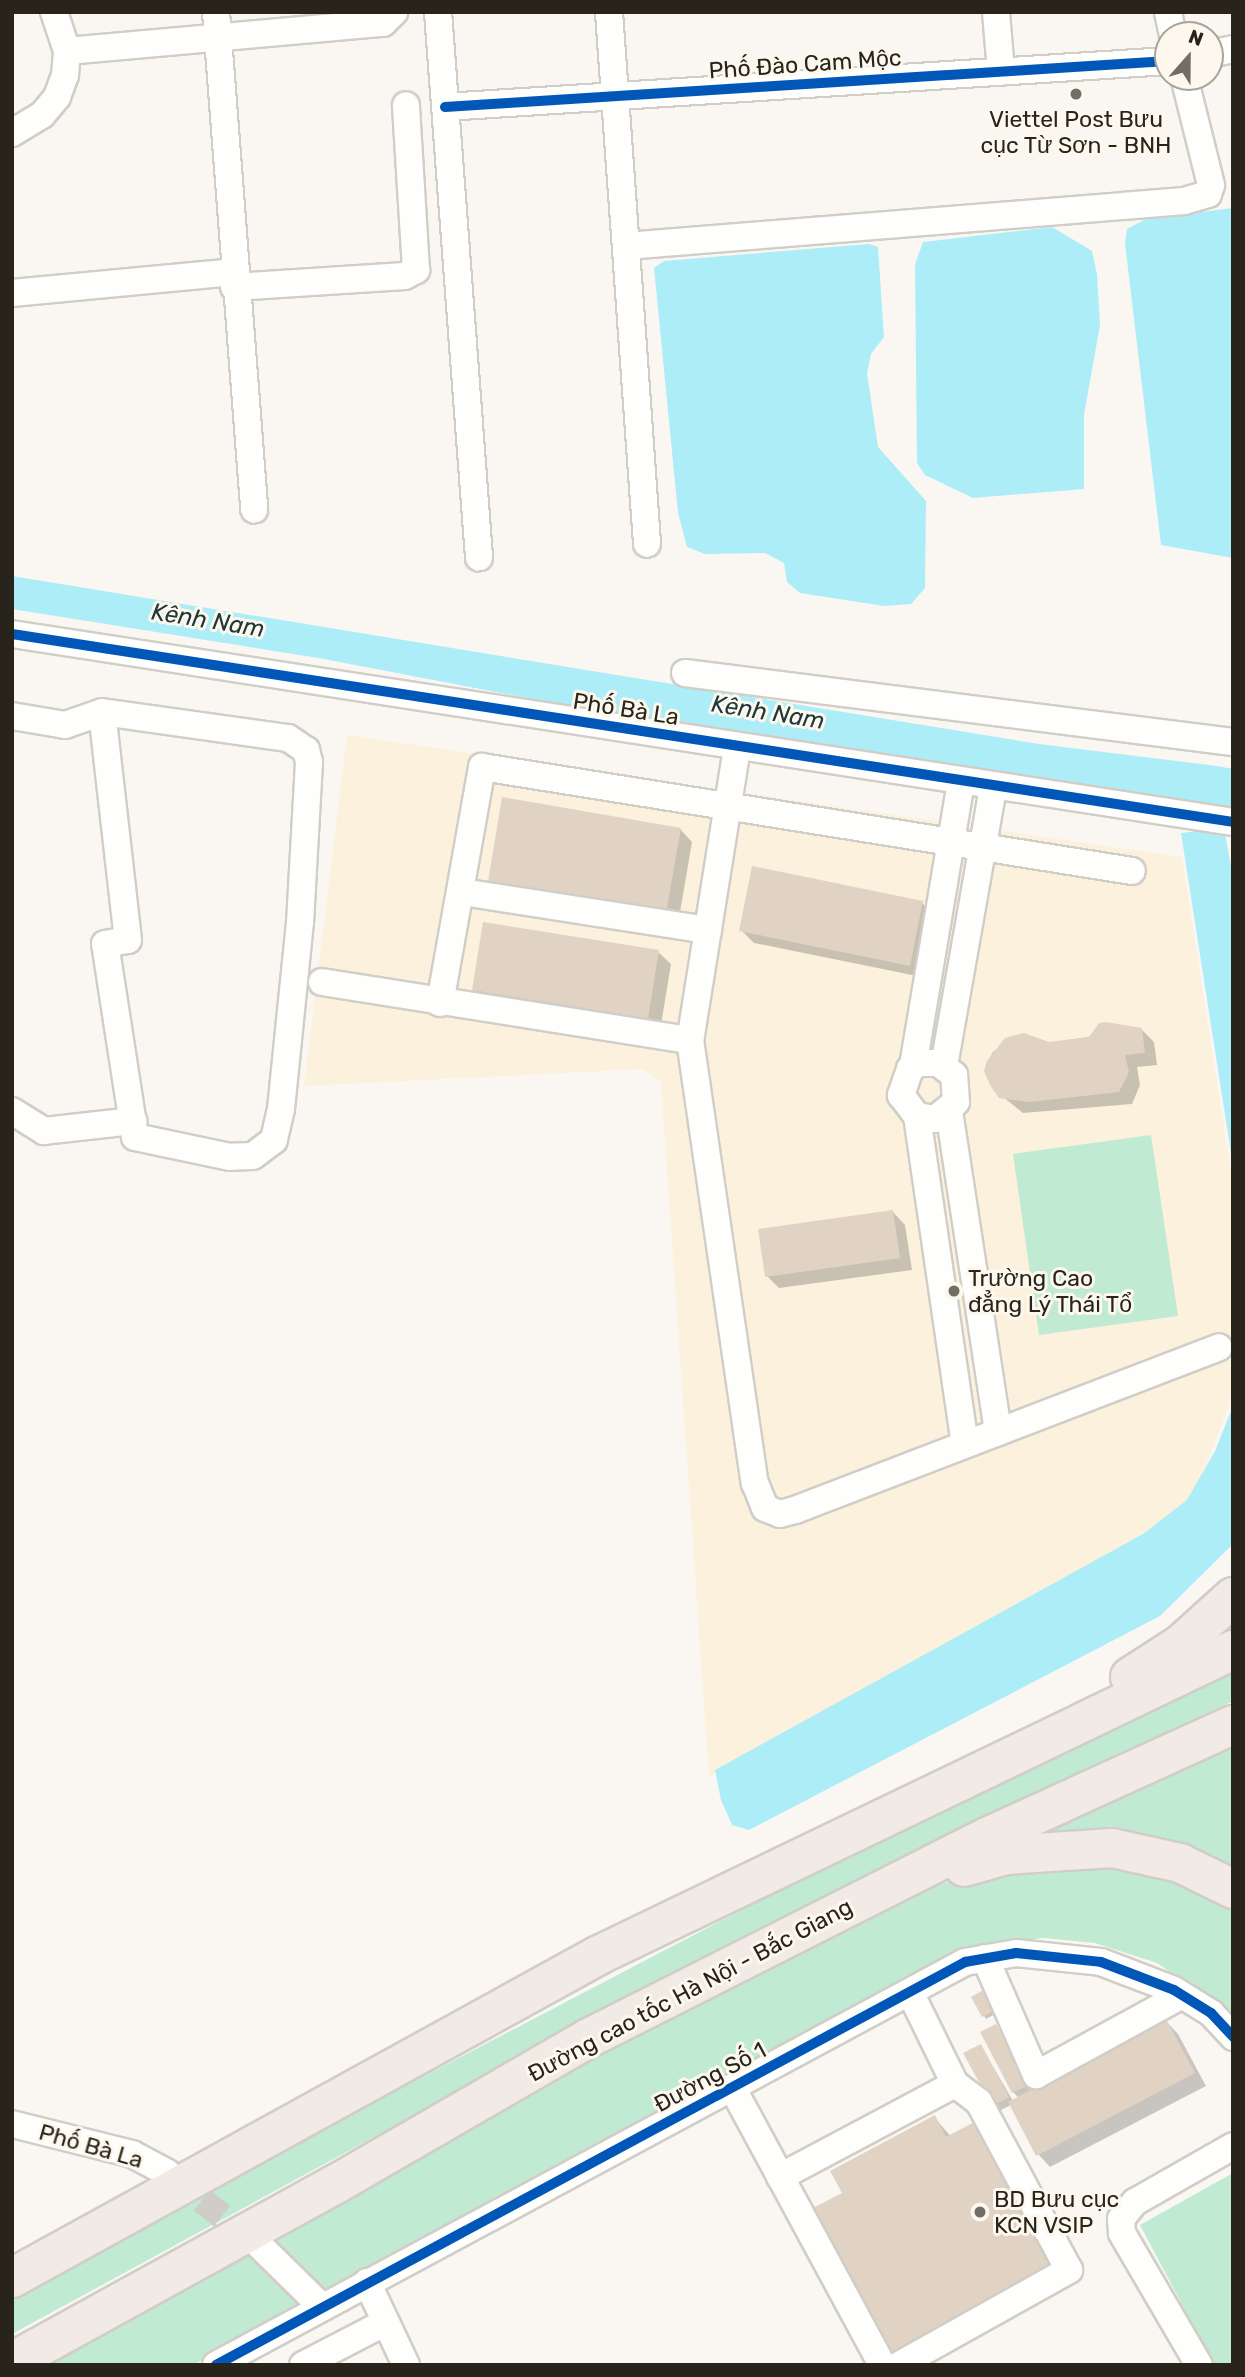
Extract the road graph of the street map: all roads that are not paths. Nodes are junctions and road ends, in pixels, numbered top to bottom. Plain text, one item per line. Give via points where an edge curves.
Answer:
1 (54, 12) edge
2 (394, 12) edge
3 (438, 12) edge
4 (608, 12) edge
5 (996, 12) edge
6 (217, 25) edge
7 (67, 51) junction
8 (1154, 62) edge
9 (1001, 72) junction
10 (1187, 91) edge
11 (615, 97) junction
12 (407, 105) dead end
13 (445, 107) junction
14 (12, 133) edge
15 (626, 246) junction
16 (234, 279) junction
17 (12, 293) edge
18 (254, 510) dead end
19 (647, 544) dead end
20 (479, 557) dead end
21 (12, 634) edge
22 (685, 673) dead end
23 (102, 712) junction
24 (12, 716) edge
25 (1233, 742) edge
26 (737, 748) junction
27 (961, 782) junction
28 (993, 788) junction
29 (728, 805) junction
30 (1233, 822) edge
31 (952, 841) junction
32 (982, 847) junction
33 (1132, 871) dead end
34 (461, 892) junction
35 (708, 930) junction
36 (322, 982) dead end
37 (440, 1003) junction
38 (690, 1040) junction
39 (914, 1066) junction
40 (944, 1066) junction
41 (12, 1111) edge
42 (949, 1111) junction
43 (917, 1116) junction
44 (133, 1121) junction
45 (1219, 1347) dead end
46 (998, 1432) junction
47 (965, 1444) junction
48 (1233, 1597) edge
49 (1233, 1650) edge
50 (1233, 1725) edge
51 (774, 1872) junction
52 (1233, 1889) edge
53 (985, 1958) junction
54 (910, 1992) junction
55 (1182, 1995) junction
56 (633, 2015) junction
57 (1233, 2037) edge
58 (955, 2084) junction
59 (733, 2089) junction
60 (12, 2124) edge
61 (1233, 2146) edge
62 (167, 2173) tunnel mouth
63 (780, 2177) junction
64 (258, 2244) tunnel mouth
65 (12, 2278) edge
66 (367, 2282) junction
67 (322, 2307) junction
68 (386, 2322) junction
69 (12, 2362) edge
70 (216, 2365) edge
71 (303, 2365) edge
72 (405, 2365) edge
73 (882, 2365) edge
74 (900, 2365) edge
75 (1199, 2365) edge

1 - 7 street
2 - 6 street via 383,23
3 - 13 street
4 - 11 street
5 - 9 street
6 - 7 street
6 - 16 street
7 - 14 street via 57,97 42,115
8 - 9 street, Phố Đào Cam Mộc
9 - 11 street, Phố Đào Cam Mộc
10 - 15 street via 1211,186 1208,194 1184,201
11 - 13 street, Phố Đào Cam Mộc
11 - 15 street
12 - 16 street via 416,270 405,276
13 - 20 street
15 - 19 street
16 - 17 street
16 - 18 street
21 - 26 street, Phố Bà La
22 - 25 street
23 - 24 street via 65,725
23 - 44 street via 128,940 105,944
23 - 44 street via 288,738 303,746 309,762 298,935 274,1140 253,1156 230,1157 135,1137
26 - 27 street, Phố Bà La
26 - 29 street
27 - 28 street, Phố Bà La
27 - 31 street
28 - 30 street, Phố Bà La
28 - 32 street
29 - 31 street
29 - 34 street via 482,766
29 - 35 street
31 - 32 street
31 - 39 street
32 - 33 street
32 - 40 street
34 - 35 street
34 - 37 street
35 - 38 street
36 - 37 street
37 - 38 street
38 - 47 street via 755,1483 765,1508 779,1514 795,1510
39 - 40 street via 929,1061
39 - 43 street via 904,1076 901,1095
40 - 42 street via 958,1084 956,1102
41 - 44 street via 44,1131
42 - 43 street via 935,1119
42 - 46 street
43 - 47 street
45 - 46 street
46 - 47 street
48 - 51 highway via 1181,1644 1126,1680
49 - 51 highway
50 - 56 highway, Đường cao tốc Hà Nội - Bắc Giang via 987,1837
51 - 65 highway via 599,1955
52 - 56 highway via 1180,1863 1135,1851 1085,1848 1006,1855 953,1871
53 - 54 street, Đường Số 1 via 965,1962
53 - 55 street, Đường Số 1 via 1016,1952 1072,1955 1128,1970
53 - 55 street via 1036,2075
54 - 58 street
54 - 59 street, Đường Số 1
55 - 57 street, Đường Số 1 via 1210,2013
56 - 69 highway, Đường cao tốc Hà Nội - Bắc Giang
58 - 63 street
58 - 74 street via 979,2102 1069,2270
59 - 63 street
59 - 66 street, Đường Số 1
60 - 62 street, Phố Bà La via 132,2154
61 - 75 street via 1135,2202 1121,2219 1122,2233
63 - 73 street
64 - 67 street
66 - 67 street, Đường Số 1
66 - 68 street
67 - 70 street, Đường Số 1
68 - 71 street
68 - 72 street

